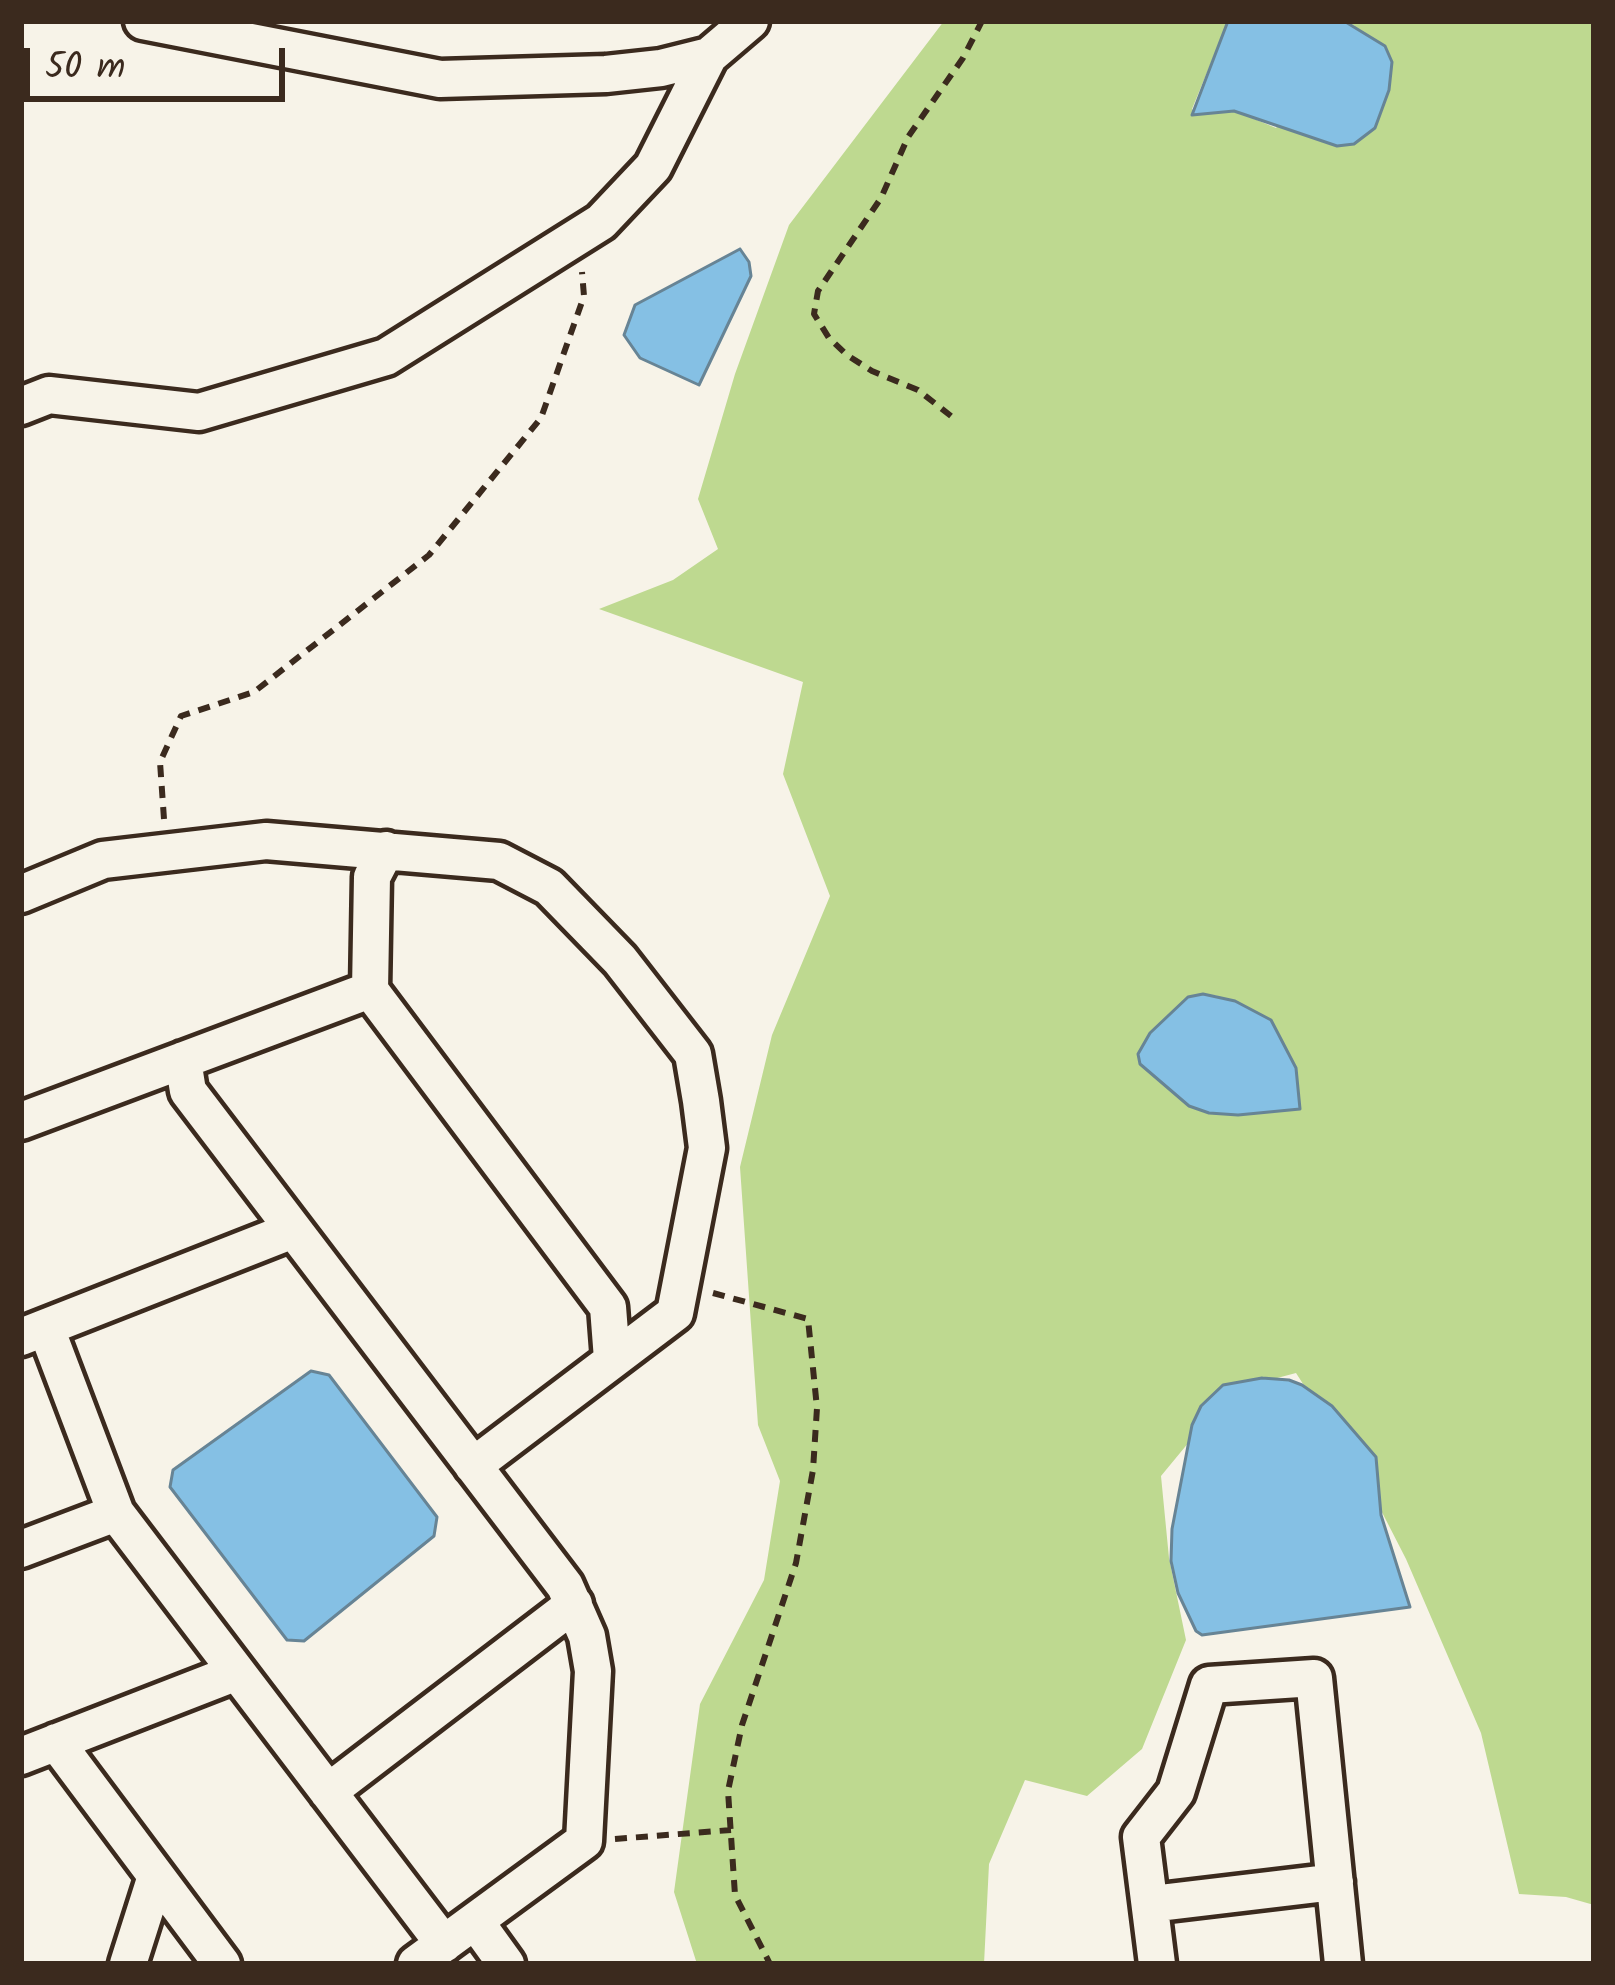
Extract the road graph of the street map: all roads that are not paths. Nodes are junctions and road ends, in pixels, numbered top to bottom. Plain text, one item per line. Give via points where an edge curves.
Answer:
1 (143, 21) edge
2 (750, 21) edge
3 (709, 56) junction
4 (21, 406) edge
5 (386, 850) junction
6 (21, 894) edge
7 (370, 990) junction
8 (183, 1060) junction
9 (21, 1121) edge
10 (292, 1230) junction
11 (34, 1332) edge
12 (612, 1359) junction
13 (473, 1466) junction
14 (116, 1513) junction
15 (21, 1549) edge
16 (574, 1604) junction
17 (237, 1672) junction
18 (56, 1742) junction
19 (21, 1756) edge
20 (328, 1792) junction
21 (156, 1876) junction
22 (1336, 1882) junction
23 (1151, 1904) junction
24 (475, 1921) junction
25 (430, 1954) edge
26 (128, 1964) edge
27 (222, 1964) edge
28 (506, 1964) edge
29 (1157, 1964) edge
30 (1343, 1964) edge

1 - 3 street via 440,79 606,74
2 - 3 street
3 - 4 street via 653,167 601,222 386,357 199,412 49,395
5 - 6 street via 266,842 166,852 103,860
5 - 7 street via 372,877
5 - 12 street via 499,861 549,887 620,960 693,1054 707,1148 675,1313
7 - 8 street
7 - 12 street via 608,1306
8 - 9 street
8 - 10 street via 188,1091
10 - 11 street
10 - 13 street
11 - 14 street
12 - 13 street
13 - 16 street
14 - 15 street
14 - 17 street
16 - 20 street
16 - 24 street via 593,1671 584,1841
17 - 18 street
17 - 20 street
18 - 19 street
18 - 21 street
20 - 25 street
21 - 26 street
21 - 27 street
22 - 23 street
22 - 23 street via 1314,1678 1209,1685 1176,1792 1141,1838
22 - 30 street
23 - 29 street
24 - 25 street
24 - 28 street

